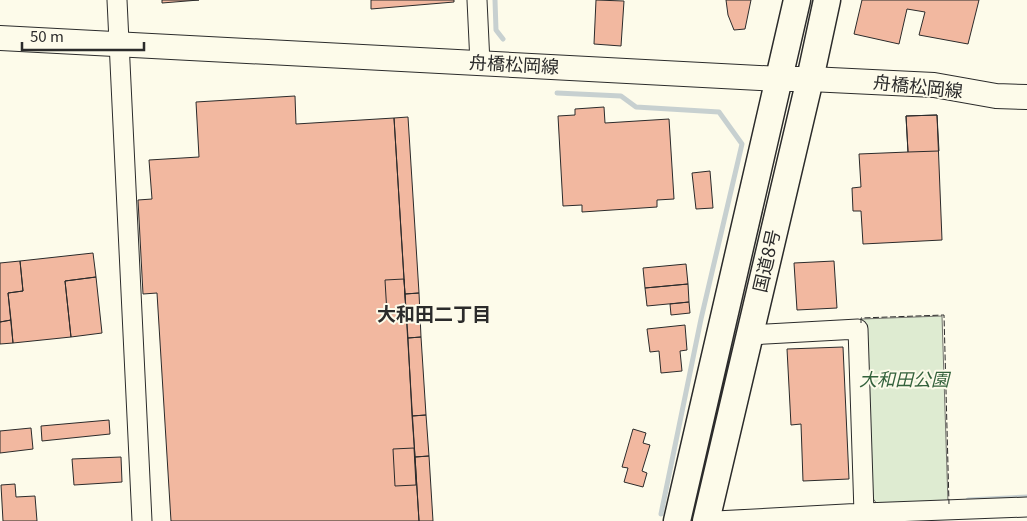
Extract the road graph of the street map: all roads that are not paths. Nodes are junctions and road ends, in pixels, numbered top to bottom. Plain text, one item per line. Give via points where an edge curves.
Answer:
1 (117, 0) edge
2 (477, 0) edge
3 (797, 0) edge
4 (827, 0) edge
5 (0, 38) edge
6 (119, 44) junction
7 (480, 63) junction
8 (780, 79) junction
9 (810, 79) junction
10 (1027, 98) edge
11 (750, 335) junction
12 (1027, 507) edge
13 (863, 517) edge
14 (142, 521) edge
15 (677, 521) edge
16 (706, 521) edge
17 (716, 521) edge

1 - 6 street
2 - 7 street
3 - 8 highway, 国道8号
4 - 9 highway, 国道8号
5 - 6 main road, 舟橋松岡線
6 - 7 main road, 舟橋松岡線
6 - 14 street
7 - 8 main road, 舟橋松岡線
8 - 9 main road, 舟橋松岡線
8 - 15 highway, 国道8号
9 - 10 main road, 舟橋松岡線 via 934,85
9 - 11 highway, 国道8号
11 - 13 street via 858,329
11 - 16 highway, 国道8号
12 - 13 street
13 - 17 street

